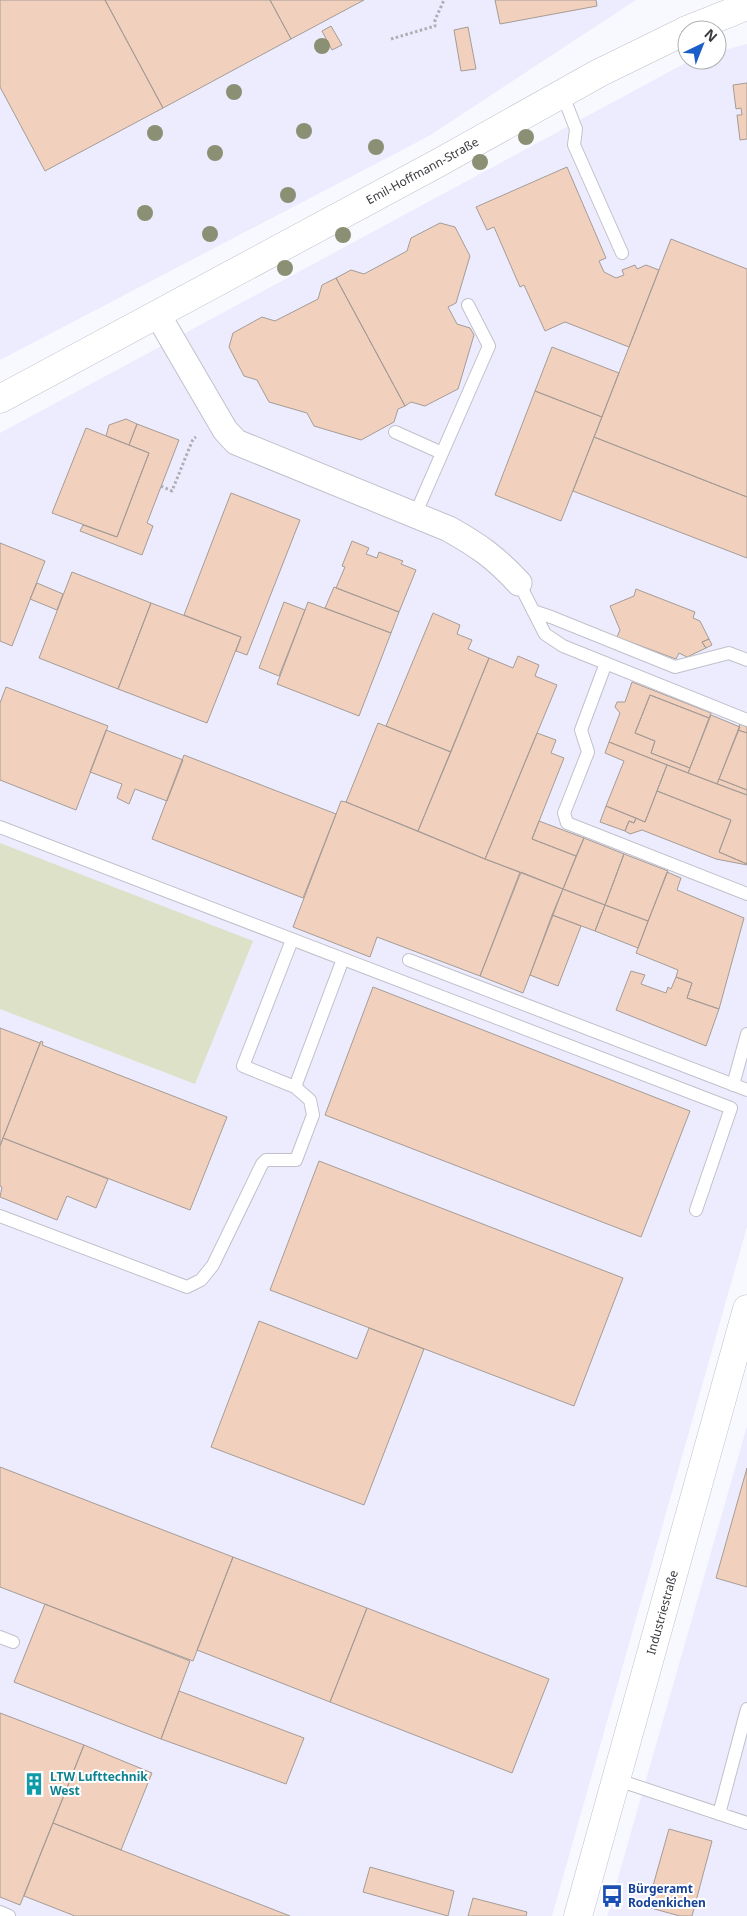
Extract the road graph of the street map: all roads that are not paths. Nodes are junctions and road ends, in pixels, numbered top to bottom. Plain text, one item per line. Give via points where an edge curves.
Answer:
1 (747, 6) edge
2 (712, 20) edge
3 (677, 35) edge
4 (562, 93) junction
5 (622, 253) dead end
6 (468, 305) dead end
7 (158, 315) junction
8 (0, 399) edge
9 (395, 432) dead end
10 (442, 453) junction
11 (415, 515) junction
12 (519, 582) joint
13 (533, 611) junction
14 (747, 660) edge
15 (606, 664) junction
16 (747, 720) edge
17 (0, 827) edge
18 (747, 894) edge
19 (292, 940) junction
20 (343, 959) junction
21 (409, 960) dead end
22 (747, 1034) edge
23 (733, 1085) junction
24 (295, 1087) junction
25 (747, 1090) edge
26 (696, 1210) dead end
27 (0, 1216) edge
28 (747, 1309) edge
29 (0, 1637) edge
30 (13, 1642) dead end
31 (747, 1709) edge
32 (615, 1779) junction
33 (718, 1814) junction
34 (747, 1823) edge
35 (0, 1912) edge
36 (9, 1916) edge
37 (578, 1916) edge

1 - 2 street, Emil-Hoffmann-Straße
3 - 4 street, Emil-Hoffmann-Straße
4 - 5 lane via 576,129 574,145
4 - 7 street, Emil-Hoffmann-Straße
6 - 10 lane via 489,346
7 - 8 street, Emil-Hoffmann-Straße
7 - 11 street via 220,422 242,446
9 - 10 lane
10 - 11 lane
11 - 12 street via 480,546
12 - 13 lane
13 - 14 lane via 675,667 729,653
13 - 15 lane via 545,634 563,646
15 - 16 lane
15 - 18 lane via 581,730 588,752 564,813 567,823
17 - 19 lane
19 - 20 lane
19 - 24 lane via 243,1066
20 - 24 lane
20 - 26 lane via 731,1108
21 - 23 lane
22 - 23 lane
23 - 25 lane
24 - 27 lane via 310,1100 313,1115 296,1160 266,1160 262,1164 213,1265 201,1280 187,1287
28 - 32 street, Industriestraße
29 - 30 lane
31 - 33 lane
32 - 33 lane
32 - 37 street, Industriestraße
33 - 34 lane
35 - 36 lane

